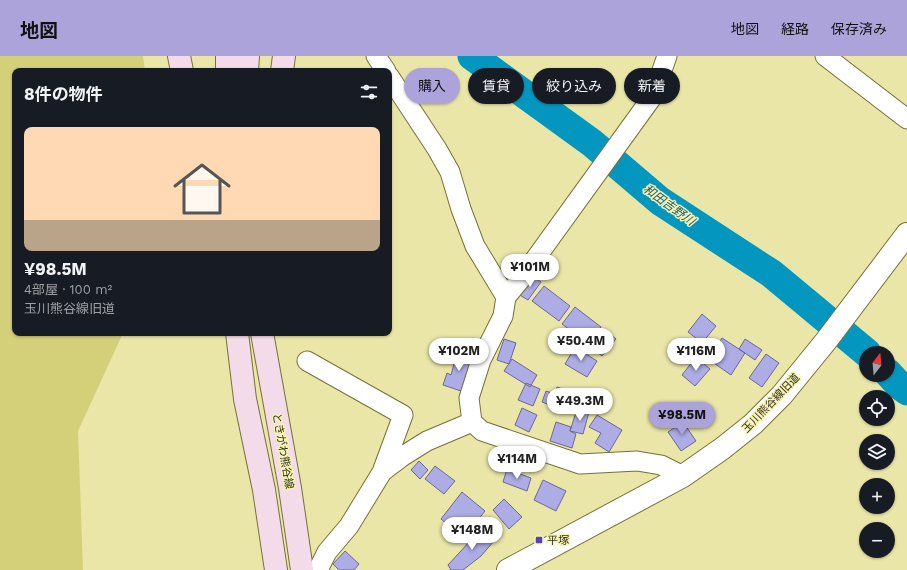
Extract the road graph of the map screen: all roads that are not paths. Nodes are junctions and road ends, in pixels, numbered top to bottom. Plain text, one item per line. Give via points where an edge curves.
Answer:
1 (179, 56) edge
2 (227, 56) edge
3 (248, 56) edge
4 (284, 56) edge
5 (376, 56) edge
6 (667, 56) edge
7 (825, 56) edge
8 (181, 68) edge
9 (227, 68) edge
10 (248, 68) edge
11 (282, 68) edge
12 (384, 68) edge
13 (392, 81) edge
14 (907, 118) edge
15 (907, 234) edge
16 (506, 297) junction
17 (231, 336) edge
18 (237, 336) edge
19 (263, 336) edge
20 (275, 336) edge
21 (307, 361) dead end
22 (245, 399) junction
23 (472, 422) junction
24 (282, 445) junction
25 (382, 472) junction
26 (683, 476) junction
27 (517, 568) edge
28 (276, 570) edge
29 (302, 570) edge
30 (318, 570) edge

1 - 8 main road
2 - 9 main road
3 - 10 main road
4 - 11 main road
5 - 12 street
6 - 16 street via 653,96
7 - 14 street
13 - 16 street via 450,172 475,246
15 - 26 street, 玉川熊谷線旧道 via 782,395 753,424
16 - 23 street via 503,316 481,360 469,398
17 - 22 main road
18 - 22 main road
19 - 24 main road, ときがわ熊谷線
20 - 24 main road
21 - 25 street via 403,415
22 - 28 main road via 264,490
23 - 25 street via 427,441
23 - 26 street via 482,431 580,464 637,461 661,465
24 - 29 main road, ときがわ熊谷線
25 - 30 street via 349,526 327,552
26 - 27 street, 玉川熊谷線旧道

